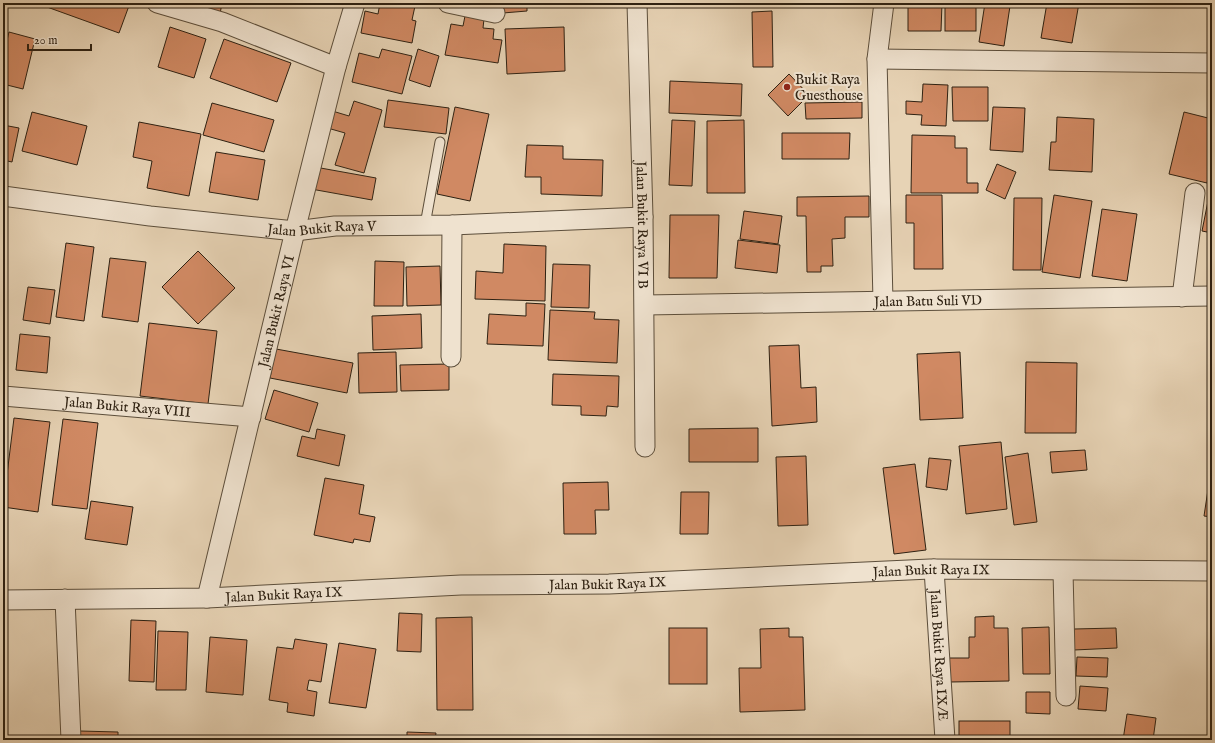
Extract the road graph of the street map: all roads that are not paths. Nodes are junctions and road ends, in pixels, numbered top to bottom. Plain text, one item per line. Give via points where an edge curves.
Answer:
1 (157, 3) edge
2 (355, 3) edge
3 (448, 3) edge
4 (637, 3) edge
5 (884, 3) edge
6 (495, 13) dead end
7 (877, 59) junction
8 (1212, 63) edge
9 (336, 67) junction
10 (440, 142) dead end
11 (1195, 193) dead end
12 (3, 196) edge
13 (643, 217) junction
14 (425, 225) junction
15 (452, 225) junction
16 (295, 231) junction
17 (1212, 296) edge
18 (1182, 297) junction
19 (883, 301) junction
20 (644, 305) junction
21 (451, 357) dead end
22 (3, 396) edge
23 (251, 417) junction
24 (645, 447) dead end
25 (934, 569) junction
26 (1063, 571) junction
27 (1212, 571) edge
28 (207, 598) junction
29 (66, 599) junction
30 (3, 600) edge
31 (1066, 696) dead end
32 (71, 740) edge
33 (945, 740) edge

1 - 9 street via 222,22
2 - 9 street, Jalan Bukit Raya VI
3 - 6 street
4 - 13 street, Jalan Bukit Raya VI B
5 - 7 street
7 - 8 street
7 - 19 street
9 - 16 street, Jalan Bukit Raya VI
10 - 14 lane
11 - 18 street
12 - 16 street, Jalan Bukit Raya V via 150,216
13 - 15 street, Jalan Bukit Raya V
13 - 20 street, Jalan Bukit Raya VI B
14 - 15 street, Jalan Bukit Raya V
14 - 16 street, Jalan Bukit Raya V via 335,226
15 - 21 street
16 - 23 street, Jalan Bukit Raya VI
17 - 18 street, Jalan Batu Suli VD
18 - 19 street, Jalan Batu Suli VD
19 - 20 street, Jalan Batu Suli VD
20 - 24 street, Jalan Bukit Raya VI B
22 - 23 street, Jalan Bukit Raya VIII
23 - 28 street, Jalan Bukit Raya VI
25 - 26 street, Jalan Bukit Raya IX
25 - 28 street, Jalan Bukit Raya IX via 609,584 461,585
25 - 33 street, Jalan Bukit Raya IX/E
26 - 27 street, Jalan Bukit Raya IX
26 - 31 street
28 - 29 street, Jalan Bukit Raya IX
29 - 30 street, Jalan Bukit Raya IX
29 - 32 street

